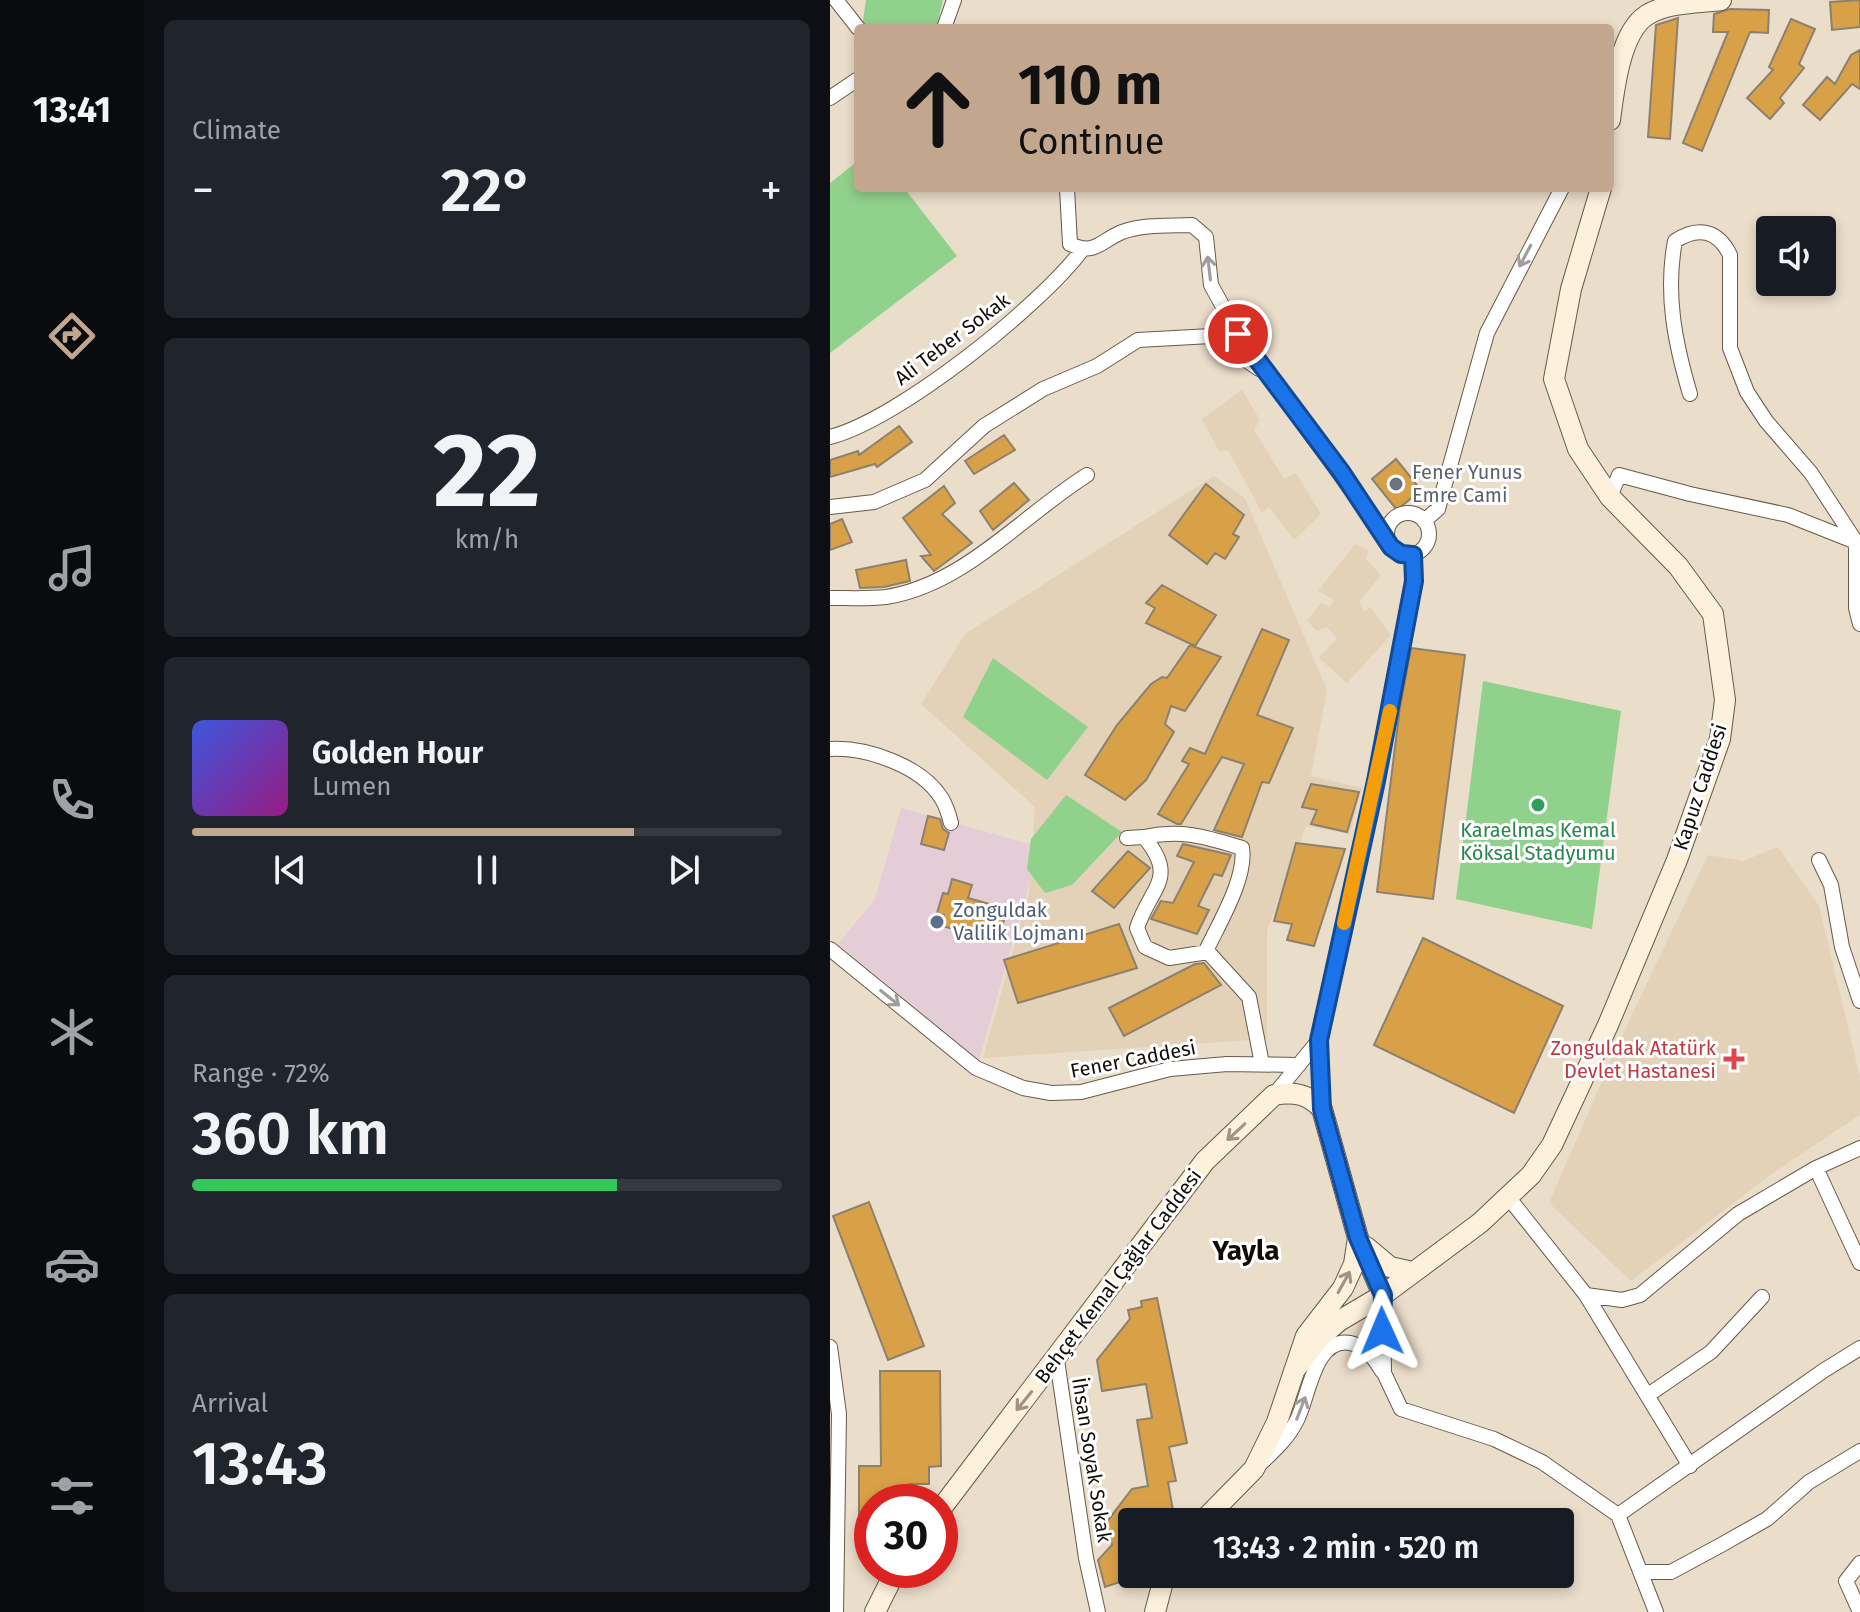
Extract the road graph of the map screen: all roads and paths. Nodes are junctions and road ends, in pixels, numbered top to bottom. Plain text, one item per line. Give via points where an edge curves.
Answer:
1 (836, 0) edge
2 (954, 0) edge
3 (1721, 0) edge
4 (855, 24) edge
5 (945, 24) edge
6 (854, 82) edge
7 (1614, 93) edge
8 (830, 98) edge
9 (1067, 192) edge
10 (1560, 192) edge
11 (1600, 192) edge
12 (1082, 250) junction
13 (1266, 374) junction
14 (1690, 394) dead end
15 (830, 437) edge
16 (1087, 475) dead end
17 (1610, 497) junction
18 (830, 507) edge
19 (1424, 521) junction
20 (1389, 542) junction
21 (1856, 542) junction
22 (1413, 555) junction
23 (830, 598) edge
24 (1860, 624) edge
25 (830, 749) edge
26 (951, 823) dead end
27 (1144, 837) junction
28 (1127, 838) dead end
29 (1819, 860) dead end
30 (830, 949) edge
31 (1205, 953) junction
32 (1860, 1001) edge
33 (1319, 1040) junction
34 (1262, 1064) junction
35 (1299, 1065) junction
36 (1274, 1095) junction
37 (1322, 1109) junction
38 (1860, 1148) edge
39 (1816, 1168) junction
40 (1508, 1197) junction
41 (1358, 1238) junction
42 (1860, 1263) edge
43 (1413, 1272) junction
44 (1383, 1295) junction
45 (1586, 1295) junction
46 (1762, 1297) dead end
47 (830, 1347) edge
48 (1860, 1348) edge
49 (1057, 1360) junction
50 (1294, 1371) junction
51 (1384, 1373) junction
52 (1648, 1395) junction
53 (1860, 1451) edge
54 (1690, 1466) junction
55 (1254, 1469) junction
56 (958, 1487) edge
57 (1216, 1508) edge
58 (1618, 1515) junction
59 (1860, 1563) edge
60 (1641, 1572) junction
61 (887, 1588) edge
62 (1161, 1588) edge
63 (836, 1612) edge
64 (875, 1612) edge
65 (1098, 1612) edge
66 (1155, 1612) edge
67 (1656, 1612) edge
68 (1860, 1612) edge

1 - 4 street
2 - 5 street
3 - 7 main road via 1663,8 1638,23 1624,44
6 - 8 street
9 - 12 street via 1070,244
10 -> 19 street via 1487,333 1438,509
11 - 17 main road, Kapuz Caddesi via 1571,289 1554,379 1578,449
13 -> 12 street via 1211,285 1206,237 1192,225 1122,232 1104,245
12 - 15 street, Ali Teber Sokak via 1065,273 991,338 901,403
13 - 18 street via 1211,336 1138,340 984,426 925,480 874,502
13 - 20 street
14 - 21 street via 1672,321 1671,265 1675,241 1690,231 1707,231 1724,242 1730,255 1730,348 1747,392 1811,473
16 - 23 street via 967,564 925,585 887,597
17 - 21 street via 1619,475 1788,515
17 - 40 main road, Kapuz Caddesi via 1678,566 1713,614 1725,700 1720,739 1677,860 1602,1039 1552,1145
19 - 20 street via 1413,514 1395,518 1388,529
19 - 22 street via 1428,541
20 - 22 street via 1401,554
21 - 24 street
22 - 33 street via 1414,581 1379,766
25 - 26 street via 869,754 913,772 943,799
27 - 28 street
27 - 31 street via 1163,871 1137,928 1145,947 1169,958
27 - 31 street via 1170,831 1242,848 1233,893
29 - 32 street via 1831,885 1842,947
30 -> 34 street, Fener Caddesi via 976,1068 1023,1088 1081,1092 1170,1069
31 - 34 street via 1249,997
33 - 35 street
33 - 37 street
34 - 35 street, Fener Caddesi
35 - 36 street
36 - 37 main road via 1298,1094
36 -> 49 main road, Behçet Kemal Çağlar Caddesi via 1205,1161 1081,1321
37 - 41 main road
38 - 39 street
39 - 42 street
39 - 45 street via 1738,1214 1640,1295 1622,1300
40 - 43 main road, Kapuz Caddesi
40 - 45 street
41 - 43 main road via 1390,1267
41 - 44 main road
50 -> 41 main road via 1306,1336 1343,1288
43 - 44 main road, Kapuz Caddesi
44 - 50 main road, Kapuz Caddesi via 1319,1338
44 - 51 street
45 - 52 street
46 - 52 street via 1711,1352
47 - 63 street via 839,1414
48 - 54 street
49 -> 56 main road, Behçet Kemal Çağlar Caddesi
49 - 65 street, İhsan Soyak Sokak
50 - 55 main road
55 -> 51 street via 1281,1445 1298,1420 1317,1365 1329,1347 1357,1344 1372,1354
51 - 58 street via 1401,1409 1494,1439 1542,1462
52 - 54 street
53 - 60 street via 1809,1482 1767,1519 1721,1545 1671,1572
54 - 58 street
55 - 57 main road
58 - 60 street
59 - 68 street via 1846,1581
60 - 67 street
61 - 64 main road
62 - 66 main road

